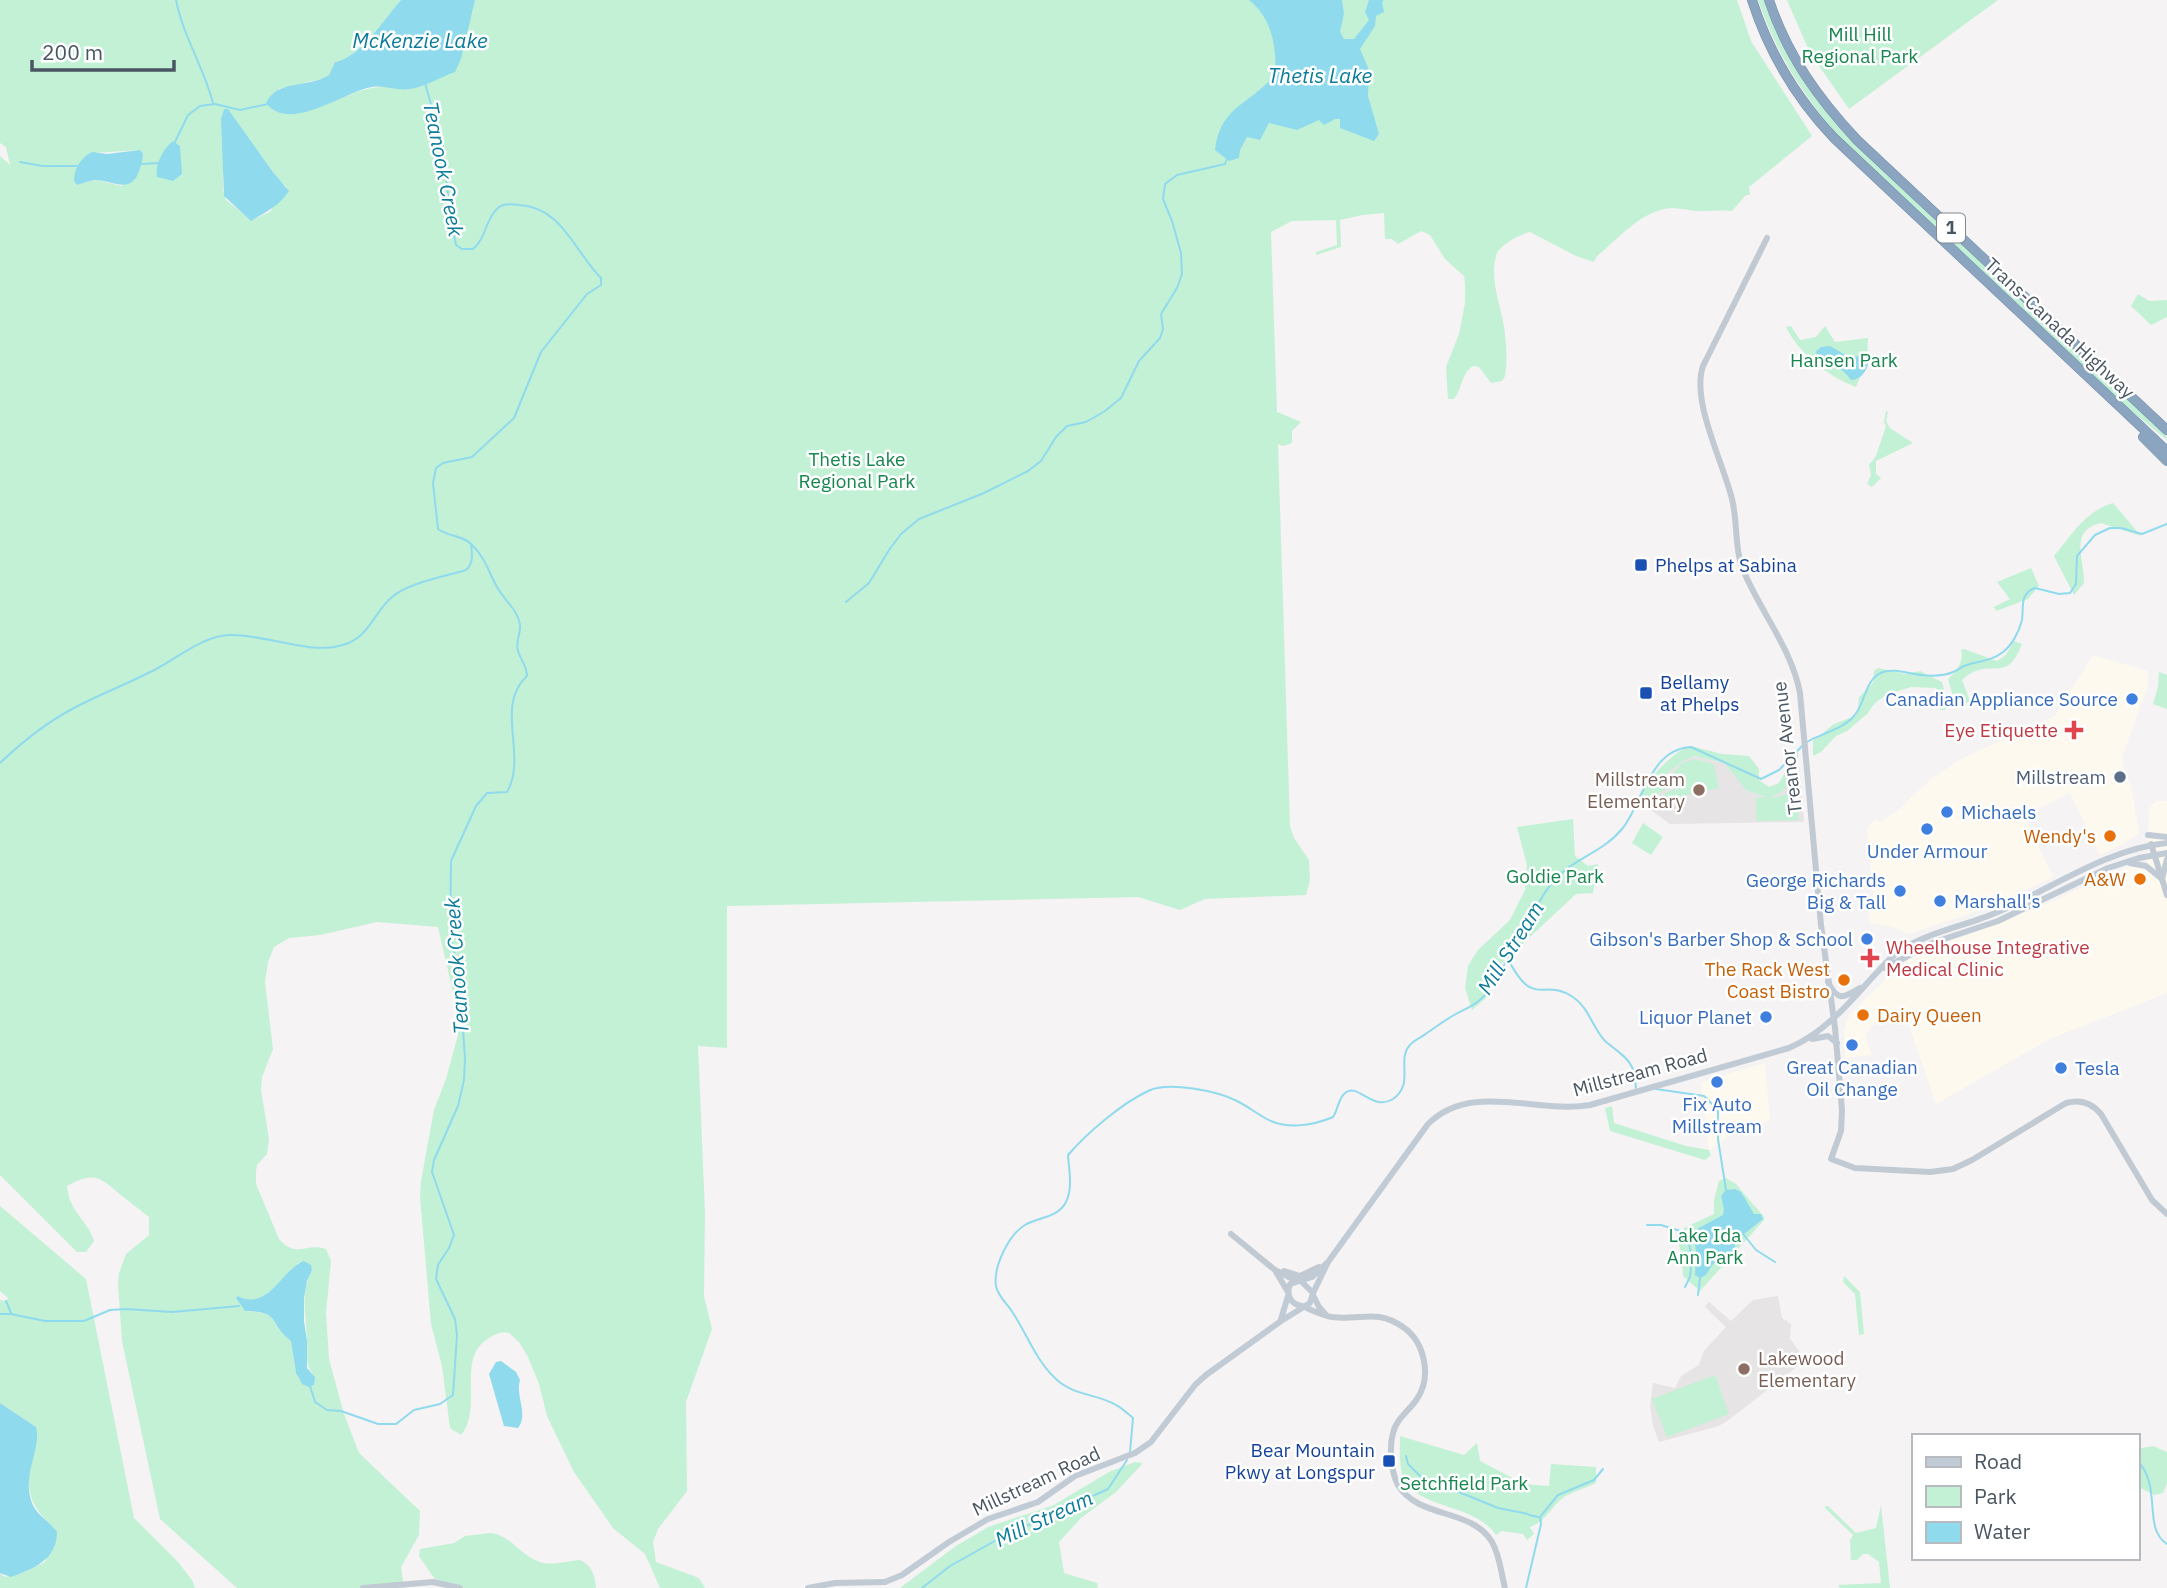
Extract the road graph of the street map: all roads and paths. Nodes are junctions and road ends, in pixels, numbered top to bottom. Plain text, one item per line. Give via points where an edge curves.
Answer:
1 (1752, 0) edge
2 (1769, 0) edge
3 (1767, 238) dead end
4 (2082, 372) junction
5 (2167, 430) edge
6 (2167, 451) edge
7 (2167, 461) edge
8 (2148, 835) dead end
9 (2167, 837) edge
10 (2167, 843) edge
11 (2151, 844) junction
12 (2167, 853) edge
13 (2154, 855) junction
14 (2167, 859) edge
15 (2124, 862) junction
16 (2162, 879) junction
17 (2167, 895) edge
18 (1879, 971) junction
19 (1828, 982) junction
20 (1868, 983) junction
21 (1833, 1018) junction
22 (1807, 1041) junction
23 (1837, 1043) junction
24 (2167, 1214) edge
25 (1231, 1234) dead end
26 (1326, 1263) junction
27 (1272, 1268) junction
28 (1298, 1281) junction
29 (1288, 1294) junction
30 (1313, 1294) junction
31 (1302, 1306) junction
32 (1326, 1315) junction
33 (1280, 1321) junction
34 (885, 1582) joint
35 (363, 1588) edge
36 (460, 1588) edge
37 (808, 1588) edge
38 (1505, 1588) edge

1 - 4 highway, Trans-Canada Highway / 1 via 1778,63 1818,121
2 - 5 highway, Trans-Canada Highway / 1 via 1803,74 1849,131
3 - 19 street, Treanor Avenue via 1703,366 1699,388 1732,500 1740,561 1793,669 1800,693
4 - 6 highway, Trans-Canada Highway / 1
4 - 7 highway
8 - 9 main road
10 - 11 main road, Millstream Road
11 - 13 street
11 - 18 main road, Millstream Road via 2108,858 2000,911 1919,941
12 - 13 main road, Millstream Road
13 - 15 main road, Millstream Road
13 - 16 street
14 - 16 main road
15 - 16 main road via 2146,866
15 - 18 main road, Millstream Road via 1998,921 1932,943
16 - 17 street
18 - 20 main road, Millstream Road
19 - 20 main road via 1839,996
19 - 21 street, Treanor Avenue
20 - 21 main road, Millstream Road
21 - 22 main road, Millstream Road
21 - 23 street, Treanor Avenue
22 - 23 main road via 1828,1036
22 - 26 main road, Millstream Road via 1590,1105 1479,1101 1452,1107 1428,1125
23 - 24 street, Treanor Avenue via 1842,1125 1831,1159 1839,1164 1930,1172 1953,1169 2066,1103 2083,1102 2101,1114 2152,1200
25 - 27 street
26 - 27 street via 1300,1276
26 - 28 main road, Millstream Road via 1312,1277
26 - 30 main road, Millstream Road
27 - 28 street
27 - 29 street
28 - 29 main road via 1290,1284
28 - 30 main road via 1307,1284
29 - 31 main road via 1293,1303
29 - 33 main road
30 - 31 main road via 1310,1303
30 - 32 street
31 - 32 street
31 - 33 main road, Millstream Road
32 - 38 street via 1375,1315 1407,1329 1415,1340 1425,1364 1424,1382 1419,1398 1392,1434 1392,1466 1398,1485 1408,1498 1481,1530 1496,1551
33 - 34 main road, Millstream Road via 1195,1385 1151,1442 1131,1455 1075,1476 1038,1502 988,1519
34 - 37 street, Millstream Road
35 - 36 street via 433,1582

